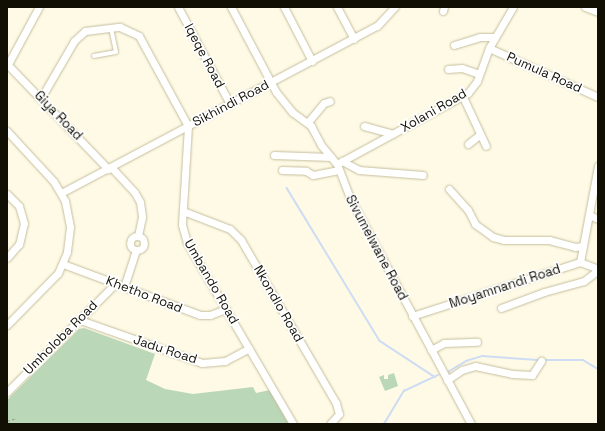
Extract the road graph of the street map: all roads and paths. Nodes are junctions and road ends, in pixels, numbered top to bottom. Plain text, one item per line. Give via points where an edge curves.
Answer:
1 (39, 7) edge
2 (178, 7) edge
3 (231, 7) edge
4 (284, 7) edge
5 (337, 7) edge
6 (513, 7) edge
7 (585, 7) edge
8 (392, 8) edge
9 (598, 12) edge
10 (110, 27) junction
11 (495, 37) junction
12 (354, 39) junction
13 (454, 45) dead end
14 (489, 48) junction
15 (94, 56) dead end
16 (312, 61) junction
17 (7, 64) edge
18 (448, 70) dead end
19 (479, 74) junction
20 (271, 83) junction
21 (463, 97) junction
22 (598, 97) edge
23 (41, 98) junction
24 (330, 101) dead end
25 (230, 104) junction
26 (308, 122) junction
27 (188, 126) junction
28 (364, 126) dead end
29 (7, 131) edge
30 (393, 134) junction
31 (479, 136) junction
32 (468, 144) dead end
33 (486, 146) dead end
34 (274, 155) dead end
35 (331, 157) junction
36 (339, 165) junction
37 (598, 166) edge
38 (110, 168) junction
39 (282, 170) dead end
40 (423, 175) dead end
41 (448, 189) dead end
42 (61, 193) junction
43 (7, 194) edge
44 (183, 211) junction
45 (589, 215) junction
46 (598, 219) edge
47 (583, 246) junction
48 (8, 254) edge
49 (580, 262) junction
50 (63, 264) junction
51 (598, 270) edge
52 (114, 284) junction
53 (124, 287) junction
54 (500, 308) dead end
55 (226, 309) junction
56 (412, 316) junction
57 (80, 320) junction
58 (8, 321) edge
59 (477, 342) dead end
60 (250, 348) junction
61 (431, 350) junction
62 (541, 361) dead end
63 (447, 380) junction
64 (7, 392) edge
65 (17, 418) dead end
66 (7, 421) edge
67 (293, 424) edge
68 (330, 424) edge
69 (471, 424) edge

1 - 17 street
2 - 25 street, Iqeqe Road
3 - 20 street, Sivumelwane Road
4 - 16 street
5 - 12 street
6 - 11 street, Xolani Road
7 - 9 street
8 - 12 street, Sikhindi Road via 377,26
10 - 15 lane via 116,52
10 - 23 street via 92,28 80,35
10 - 27 street via 128,29 139,36
11 - 13 street via 480,37
11 - 14 street, Xolani Road
12 - 16 street, Sikhindi Road
14 - 19 street, Xolani Road
14 - 22 street, Pumula Road
16 - 20 street, Sikhindi Road
17 - 23 street, Giya Road
18 - 19 street via 462,68
19 - 21 street, Xolani Road
20 - 25 street, Sikhindi Road
20 - 26 street, Sivumelwane Road via 288,108
21 - 30 street, Xolani Road
21 - 31 street
23 - 38 street, Giya Road
24 - 26 street via 324,103
25 - 27 street, Sikhindi Road
26 - 35 street, Sivumelwane Road
27 - 38 street, Sikhindi Road
27 - 44 street, Umbando Road
28 - 30 street
29 - 42 street via 46,172
30 - 36 street, Xolani Road
31 - 32 street
31 - 33 street
34 - 35 street
35 - 36 street, Sivumelwane Road
36 - 39 street, Xolani Road via 313,175 306,171
36 - 40 street via 359,170
36 - 56 street, Sivumelwane Road
37 - 45 street
38 - 42 street, Sikhindi Road
38 - 53 street, Giya Road via 135,193 140,202 142,217 138,236 131,239 130,244 136,251
41 - 47 street via 468,210 475,224 493,236 504,240 549,240 575,247
42 - 50 street via 70,227
43 - 48 street via 19,206 24,223 19,244
44 - 55 street, Umbando Road via 182,225 188,243
44 - 68 street, Nkondlo Road via 230,229 241,240 336,403 339,414
45 - 46 street
45 - 47 street
47 - 49 street
49 - 51 street
49 - 56 street, Moyamnandi Road
50 - 52 street, Khetho Road
50 - 58 street via 48,284
51 - 54 street via 584,281
52 - 53 street, Khetho Road
52 - 57 street, Umholoba Road
53 - 55 street, Khetho Road via 200,315 210,315
55 - 60 street, Umbando Road
56 - 61 street, Sivumelwane Road
57 - 60 street, Jadu Road via 202,363 225,361
57 - 64 street, Umholoba Road
59 - 61 street via 444,343
60 - 67 street, Umbando Road
61 - 63 street, Sivumelwane Road
62 - 63 street via 532,375 512,374 474,366
63 - 69 street, Sivumelwane Road
65 - 66 path

